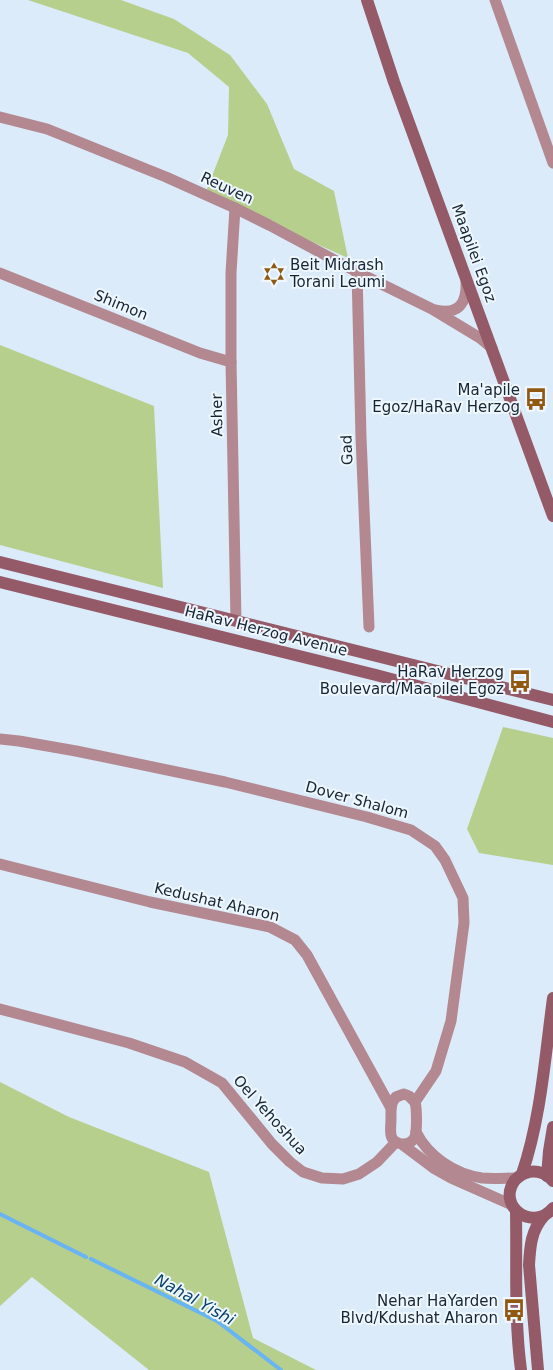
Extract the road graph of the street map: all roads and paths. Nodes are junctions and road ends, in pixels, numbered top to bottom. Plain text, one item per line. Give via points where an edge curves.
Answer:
1 (367, 0) edge
2 (376, 0) edge
3 (495, 0) edge
4 (0, 117) edge
5 (553, 163) edge
6 (235, 208) junction
7 (357, 272) junction
8 (0, 273) edge
9 (466, 278) junction
10 (432, 309) junction
11 (492, 348) junction
12 (231, 362) junction
13 (553, 492) edge
14 (553, 516) edge
15 (0, 562) edge
16 (0, 582) edge
17 (236, 621) junction
18 (369, 627) dead end
19 (553, 700) edge
20 (553, 722) edge
21 (0, 739) edge
22 (0, 864) edge
23 (553, 998) edge
24 (0, 1009) edge
25 (415, 1102) junction
26 (391, 1108) junction
27 (553, 1126) edge
28 (416, 1132) junction
29 (399, 1143) junction
30 (520, 1176) junction
31 (550, 1179) edge
32 (514, 1208) junction
33 (548, 1212) edge
34 (521, 1370) edge
35 (538, 1370) edge

1 - 9 main road, Maapilei Egoz
2 - 13 main road, Maapilei Egoz
3 - 5 street
4 - 6 street, Reuven via 47,130
6 - 7 street, Reuven
6 - 12 street, Asher
7 - 10 street, Reuven
7 - 18 street, Gad
8 - 12 street, Shimon via 200,353
9 - 10 street, Reuven via 467,291 458,308 446,311
9 - 11 main road, Maapilei Egoz
10 - 11 street, Reuven
11 - 14 main road, Maapilei Egoz
12 - 17 street, Asher
15 - 17 main road, HaRav Herzog Avenue
16 - 20 main road, HaRav Herzog Avenue
17 - 19 main road, HaRav Herzog Avenue
21 - 25 street, Dover Shalom via 224,782 367,817 411,830 435,846 463,898 464,923 451,1021 436,1071
22 - 26 street, Kedushat Aharon via 150,902 270,927 295,940 307,954
23 - 30 main road via 537,1114 528,1157
24 - 29 street, Oel Yehoshua via 129,1043 185,1062 222,1083 272,1144 303,1172 322,1178 343,1179 377,1162
25 - 26 street via 404,1094 393,1100
25 - 28 street
26 - 29 street via 391,1135
27 - 31 main road via 549,1151
28 - 29 street, Oel Yehoshua via 411,1142
28 - 30 street via 431,1153 454,1169 481,1178
29 - 32 street via 435,1169
30 - 31 main road via 535,1171
30 - 32 main road via 511,1188
32 - 33 main road via 529,1218
32 - 34 main road via 515,1290
33 - 35 main road via 535,1228 529,1251

